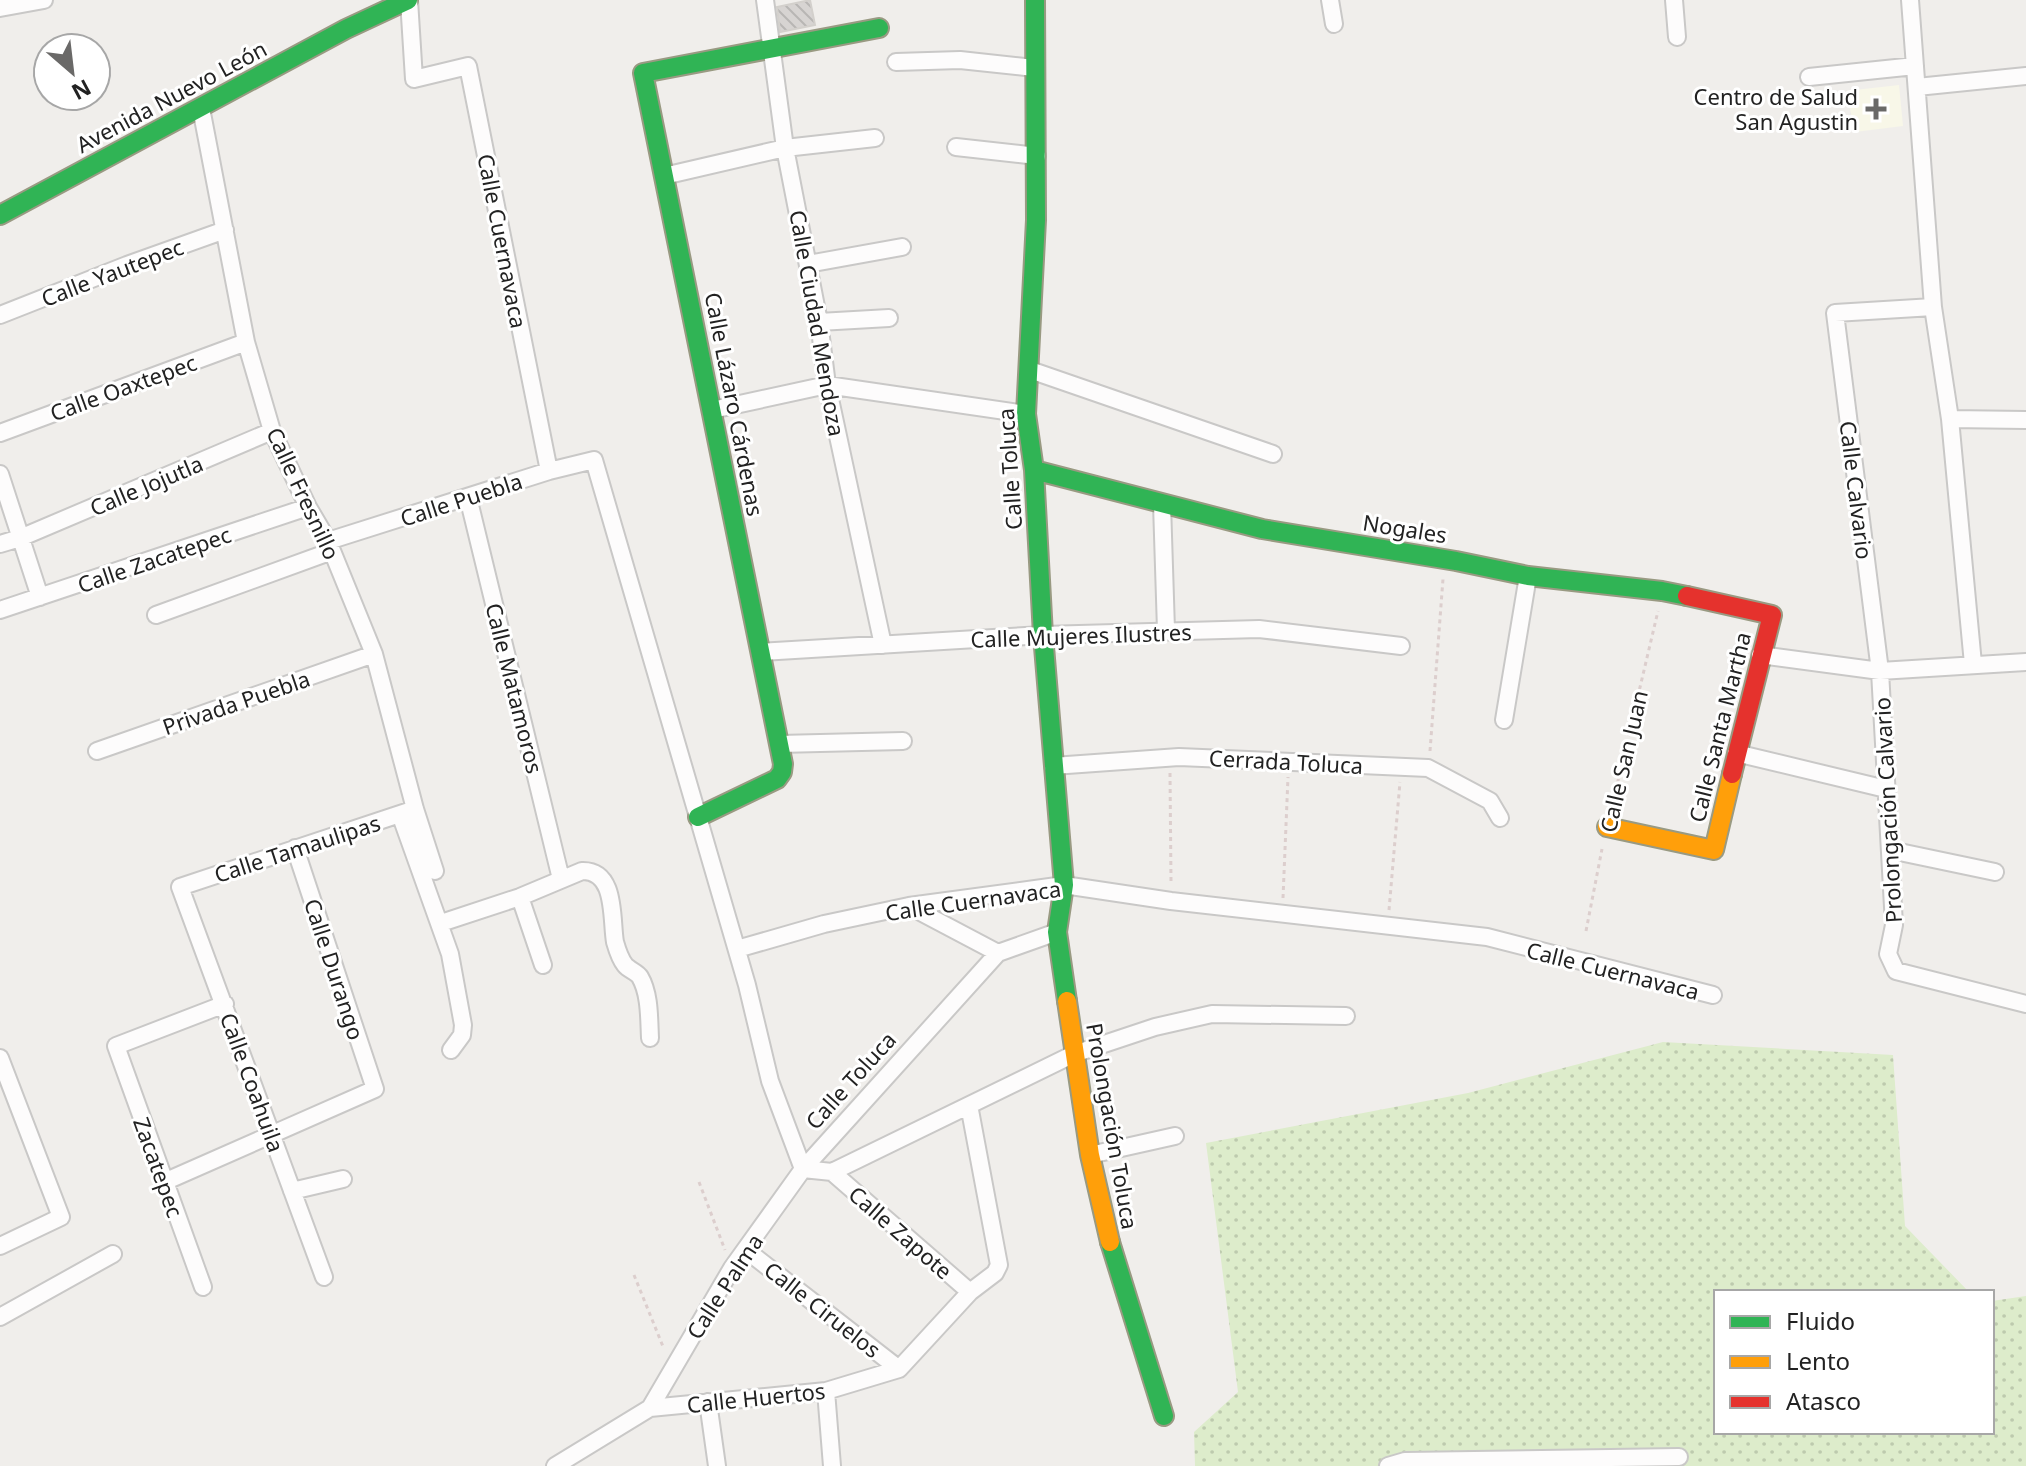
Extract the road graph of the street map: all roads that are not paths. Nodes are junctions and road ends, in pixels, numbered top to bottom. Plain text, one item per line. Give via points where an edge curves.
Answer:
1 (44, 0) edge
2 (408, 0) edge
3 (765, 0) edge
4 (1035, 0) edge
5 (1330, 0) edge
6 (1674, 0) edge
7 (1910, 0) edge
8 (382, 6) edge
9 (0, 8) edge
10 (1334, 24) dead end
11 (879, 28) dead end
12 (1677, 37) dead end
13 (771, 47) junction
14 (896, 62) dead end
15 (1915, 66) junction
16 (1034, 68) junction
17 (2026, 76) edge
18 (1809, 77) dead end
19 (1917, 87) junction
20 (201, 108) junction
21 (875, 138) dead end
22 (956, 147) dead end
23 (785, 148) junction
24 (1037, 156) junction
25 (664, 176) junction
26 (0, 215) edge
27 (225, 230) junction
28 (902, 247) dead end
29 (808, 264) junction
30 (1933, 307) junction
31 (0, 315) edge
32 (889, 318) dead end
33 (819, 322) junction
34 (246, 342) junction
35 (1030, 370) junction
36 (827, 385) junction
37 (712, 410) junction
38 (1026, 414) junction
39 (1950, 419) junction
40 (2026, 420) edge
41 (272, 431) junction
42 (0, 433) edge
43 (1273, 454) dead end
44 (1034, 470) junction
45 (549, 471) junction
46 (0, 474) edge
47 (468, 497) junction
48 (1162, 504) junction
49 (308, 507) junction
50 (20, 538) junction
51 (0, 544) edge
52 (330, 546) junction
53 (1528, 576) junction
54 (40, 597) junction
55 (0, 610) edge
56 (156, 615) dead end
57 (1772, 615) joint
58 (1166, 630) junction
59 (1043, 635) junction
60 (883, 645) junction
61 (1401, 646) dead end
62 (760, 652) junction
63 (374, 654) junction
64 (1760, 655) junction
65 (2026, 662) edge
66 (1973, 664) junction
67 (1880, 671) junction
68 (1504, 720) dead end
69 (903, 741) dead end
70 (779, 744) junction
71 (97, 751) dead end
72 (1736, 753) junction
73 (1053, 766) junction
74 (1886, 789) junction
75 (407, 811) junction
76 (698, 817) junction
77 (1500, 818) dead end
78 (1607, 827) road end
79 (295, 848) junction
80 (1890, 850) junction
81 (435, 871) dead end
82 (1995, 872) dead end
83 (561, 879) junction
84 (1064, 885) junction
85 (180, 887) joint
86 (520, 897) junction
87 (909, 906) junction
88 (441, 923) junction
89 (1057, 932) junction
90 (737, 949) junction
91 (998, 953) junction
92 (543, 965) dead end
93 (1713, 995) dead end
94 (225, 1004) junction
95 (2026, 1004) edge
96 (1346, 1016) dead end
97 (650, 1038) dead end
98 (451, 1050) dead end
99 (1074, 1054) junction
100 (0, 1058) edge
101 (969, 1105) junction
102 (272, 1136) junction
103 (1175, 1136) dead end
104 (1090, 1155) junction
105 (803, 1169) junction
106 (832, 1172) junction
107 (343, 1179) dead end
108 (164, 1182) junction
109 (292, 1191) junction
110 (0, 1246) edge
111 (746, 1250) junction
112 (113, 1254) dead end
113 (324, 1277) dead end
114 (203, 1287) dead end
115 (970, 1292) junction
116 (1, 1315) edge
117 (899, 1369) junction
118 (826, 1391) junction
119 (708, 1402) junction
120 (650, 1408) junction
121 (1164, 1416) dead end
122 (1679, 1457) dead end
123 (555, 1466) edge
124 (717, 1466) edge
125 (832, 1466) edge
126 (1388, 1466) edge

1 - 9 street
2 - 8 street, Avenida Nuevo León
2 - 45 street, Calle Cuernavaca via 414,79 468,66
3 - 13 street, Calle Ciudad Mendoza
4 - 16 street, Calle Toluca
5 - 10 street
6 - 12 street
7 - 15 street
8 - 20 street, Avenida Nuevo León
11 - 13 street
13 - 23 street, Calle Ciudad Mendoza
13 - 25 street, Calle Lázaro Cárdenas via 643,73
14 - 16 street via 960,60
15 - 18 street
15 - 19 street
16 - 24 street, Calle Toluca
17 - 19 street
19 - 30 street
20 - 26 street, Avenida Nuevo León
20 - 27 street, Calle Fresnillo
21 - 23 street
22 - 24 street
23 - 25 street
23 - 29 street, Calle Ciudad Mendoza
24 - 35 street, Calle Toluca
25 - 37 street, Calle Lázaro Cárdenas
27 - 31 street, Calle Yautepec
27 - 34 street, Calle Fresnillo
28 - 29 street
29 - 33 street, Calle Ciudad Mendoza
30 - 39 street
30 - 67 street, Calle Calvario via 1835,313
32 - 33 street
33 - 36 street, Calle Ciudad Mendoza
34 - 41 street, Calle Fresnillo
34 - 42 street, Calle Oaxtepec
35 - 38 street, Calle Toluca
35 - 43 street
36 - 37 street
36 - 38 street
36 - 60 street, Calle Ciudad Mendoza
37 - 62 street, Calle Lázaro Cárdenas
38 - 44 street, Calle Toluca
39 - 40 street
39 - 66 street
41 - 49 street, Calle Fresnillo
41 - 50 street, Calle Jojutla
44 - 48 street, Nogales
44 - 59 street, Calle Toluca
45 - 47 street, Calle Puebla
45 - 76 street, Calle Puebla via 594,460
46 - 50 street
47 - 52 street, Calle Puebla
47 - 83 street, Calle Matamoros
48 - 53 street, Nogales via 1262,529
48 - 58 street
49 - 52 street, Calle Fresnillo
49 - 54 street, Calle Zacatepec
50 - 51 street, Calle Jojutla
50 - 54 street
52 - 56 street, Calle Puebla
52 - 63 street, Calle Fresnillo
53 - 57 street, Nogales via 1662,591
53 - 68 street
54 - 55 street, Calle Zacatepec
57 - 64 street, Calle Santa Martha
58 - 59 street, Calle Mujeres Ilustres
58 - 61 street, Calle Mujeres Ilustres via 1259,629
59 - 60 street, Calle Mujeres Ilustres
59 - 73 street, Calle Toluca
60 - 62 street, Calle Mujeres Ilustres
62 - 70 street, Calle Lázaro Cárdenas
63 - 71 street, Privada Puebla
63 - 75 street, Calle Fresnillo
64 - 67 street, Prolongación Calvario
64 - 72 street, Calle Santa Martha
65 - 66 street
66 - 67 street
67 - 74 street, Prolongación Calvario
69 - 70 street
70 - 76 street, Calle Lázaro Cárdenas via 783,764 777,779
72 - 74 street
72 - 78 street, Calle Santa Martha via 1714,850
73 - 77 street, Cerrada Toluca via 1170,757 1428,768 1490,801
73 - 84 street, Calle Toluca
74 - 80 street, Prolongación Calvario
75 - 79 street, Calle Tamaulipas
75 - 81 street, Calle Fresnillo
75 - 88 street
76 - 90 street
79 - 85 street, Calle Tamaulipas
79 - 102 street, Calle Durango via 375,1089
80 - 82 street
80 - 95 street, Prolongación Calvario via 1894,925 1888,954 1896,971
83 - 86 street
83 - 97 street via 590,870 606,885 615,943 626,967 639,976 649,1008
84 - 87 street, Calle Cuernavaca
84 - 89 street, Prolongación Toluca
84 - 93 street, Calle Cuernavaca via 1487,937
85 - 94 street, Calle Coahuila
86 - 88 street
86 - 92 street
87 - 90 street, Calle Cuernavaca
87 - 91 street
88 - 98 street via 463,1025
89 - 91 street
89 - 99 street, Prolongación Toluca
90 - 105 street via 770,1081
91 - 105 street, Calle Toluca
94 - 102 street, Calle Coahuila
94 - 108 street, Zacatepec via 116,1046
96 - 99 street via 1212,1014
99 - 101 street
99 - 104 street, Prolongación Toluca
100 - 110 street via 61,1217
101 - 106 street
101 - 115 street via 999,1257 995,1273
102 - 108 street
102 - 109 street, Calle Coahuila
103 - 104 street
104 - 121 street, Prolongación Toluca via 1113,1254
105 - 106 street
105 - 111 street, Calle Palma
106 - 115 street, Calle Zapote
107 - 109 street
108 - 114 street, Zacatepec
109 - 113 street, Calle Coahuila
111 - 117 street, Calle Ciruelos
111 - 120 street, Calle Palma
112 - 116 street
115 - 117 street
117 - 118 street, Calle Huertos
118 - 119 street, Calle Huertos
118 - 125 street
119 - 120 street, Calle Huertos
119 - 124 street
120 - 123 street
122 - 126 street via 1405,1461

